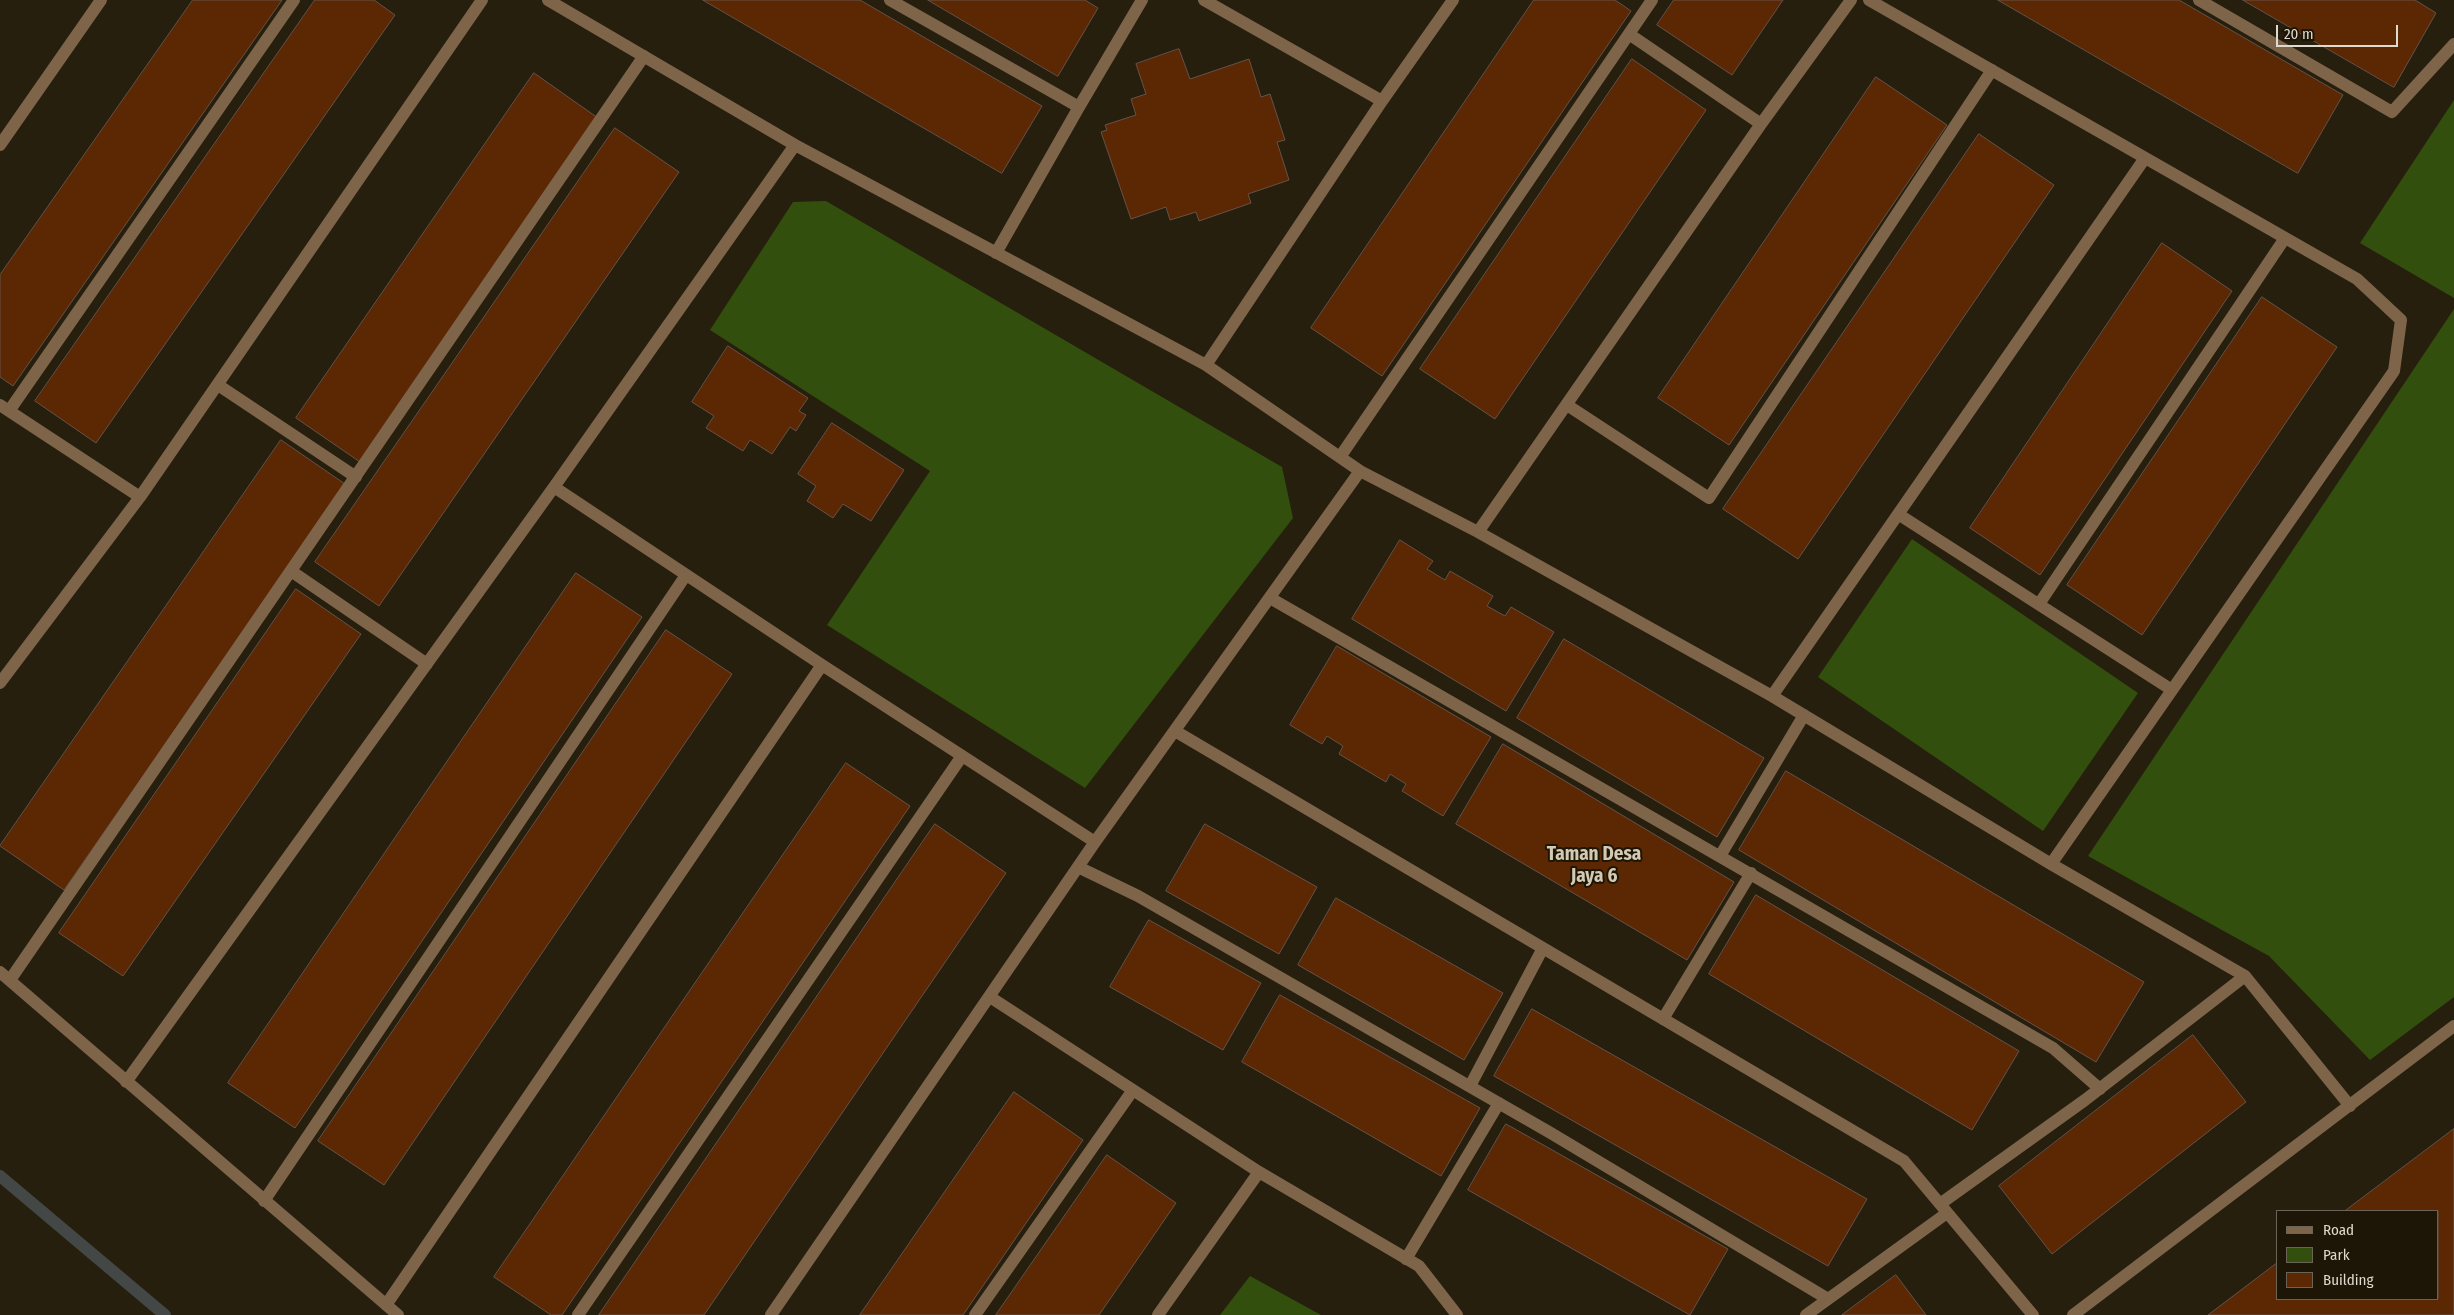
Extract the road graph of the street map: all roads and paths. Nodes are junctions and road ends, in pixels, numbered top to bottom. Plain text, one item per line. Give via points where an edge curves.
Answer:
1 (101, 0) edge
2 (294, 0) edge
3 (482, 0) edge
4 (548, 0) edge
5 (890, 0) edge
6 (1142, 0) edge
7 (1204, 0) edge
8 (1453, 0) edge
9 (1851, 0) edge
10 (1869, 0) edge
11 (2199, 0) edge
12 (1650, 1) edge
13 (1629, 34) junction
14 (2454, 44) edge
15 (644, 56) junction
16 (1992, 70) junction
17 (1382, 101) junction
18 (1079, 107) junction
19 (1761, 124) junction
20 (0, 145) edge
21 (795, 145) junction
22 (2145, 158) junction
23 (2285, 238) junction
24 (996, 253) junction
25 (1206, 365) junction
26 (218, 385) junction
27 (1567, 405) junction
28 (5, 408) edge
29 (1340, 457) junction
30 (1360, 471) junction
31 (356, 477) junction
32 (554, 488) junction
33 (140, 497) junction
34 (1898, 514) junction
35 (1478, 532) junction
36 (291, 571) junction
37 (686, 575) junction
38 (1270, 598) junction
39 (2039, 604) junction
40 (427, 664) junction
41 (822, 665) junction
42 (0, 683) edge
43 (2172, 690) junction
44 (1772, 696) junction
45 (1804, 715) junction
46 (1175, 731) junction
47 (962, 756) junction
48 (1095, 842) junction
49 (1720, 856) junction
50 (2051, 864) junction
51 (1078, 867) junction
52 (1751, 873) junction
53 (1543, 948) junction
54 (0, 972) edge
55 (2245, 976) junction
56 (10, 980) junction
57 (990, 997) junction
58 (1664, 1019) junction
59 (2454, 1026) edge
60 (126, 1082) junction
61 (1470, 1086) junction
62 (2100, 1089) junction
63 (1133, 1090) junction
64 (1499, 1103) junction
65 (2350, 1106) junction
66 (1259, 1172) junction
67 (264, 1200) junction
68 (1944, 1209) junction
69 (1406, 1259) junction
70 (1828, 1299) junction
71 (386, 1305) junction
72 (398, 1315) edge
73 (578, 1315) edge
74 (771, 1315) edge
75 (975, 1315) edge
76 (1158, 1315) edge
77 (1457, 1315) edge
78 (1806, 1315) edge
79 (2033, 1315) edge
80 (2073, 1315) edge

1 - 20 street
2 - 28 street
3 - 26 street
4 - 15 street
5 - 18 street
6 - 18 street
7 - 17 street
8 - 17 street
9 - 19 street
10 - 16 street
11 - 14 street via 2392,112
12 - 13 street
13 - 19 street
13 - 29 street
15 - 21 street
15 - 31 street
16 - 22 street
16 - 27 street via 1709,498
17 - 25 street
18 - 24 street
19 - 27 street
21 - 24 street
21 - 32 street
22 - 23 street
22 - 34 street
23 - 39 street
23 - 43 street via 2357,279 2402,320 2394,371
24 - 25 street
25 - 29 street
26 - 31 street
26 - 33 street
27 - 35 street
28 - 33 street
29 - 30 street
30 - 35 street
30 - 38 street
31 - 36 street
32 - 37 street
32 - 40 street
33 - 42 street
34 - 39 street
34 - 44 street
35 - 44 street
36 - 40 street
36 - 56 street
37 - 41 street
37 - 67 street
38 - 46 street
38 - 49 street
39 - 43 street
40 - 60 street
41 - 47 street
41 - 71 street
43 - 50 street
44 - 45 street
45 - 49 street
45 - 50 street
46 - 48 street
46 - 53 street
47 - 48 street
47 - 73 street
48 - 51 street
49 - 52 street
50 - 55 street
51 - 57 street
51 - 61 street via 1138,896
52 - 58 street
52 - 62 street via 2053,1048
53 - 58 street
53 - 61 street
54 - 56 street
55 - 62 street
55 - 65 street
56 - 60 street
57 - 63 street
57 - 74 street
58 - 68 street via 1904,1161
59 - 65 street
60 - 67 street
61 - 64 street
62 - 68 street
63 - 66 street
63 - 75 street
64 - 69 street
64 - 70 street
65 - 80 street
66 - 69 street
66 - 76 street
67 - 71 street
68 - 70 street
68 - 79 street
69 - 77 street via 1419,1266
70 - 78 street
71 - 72 street

